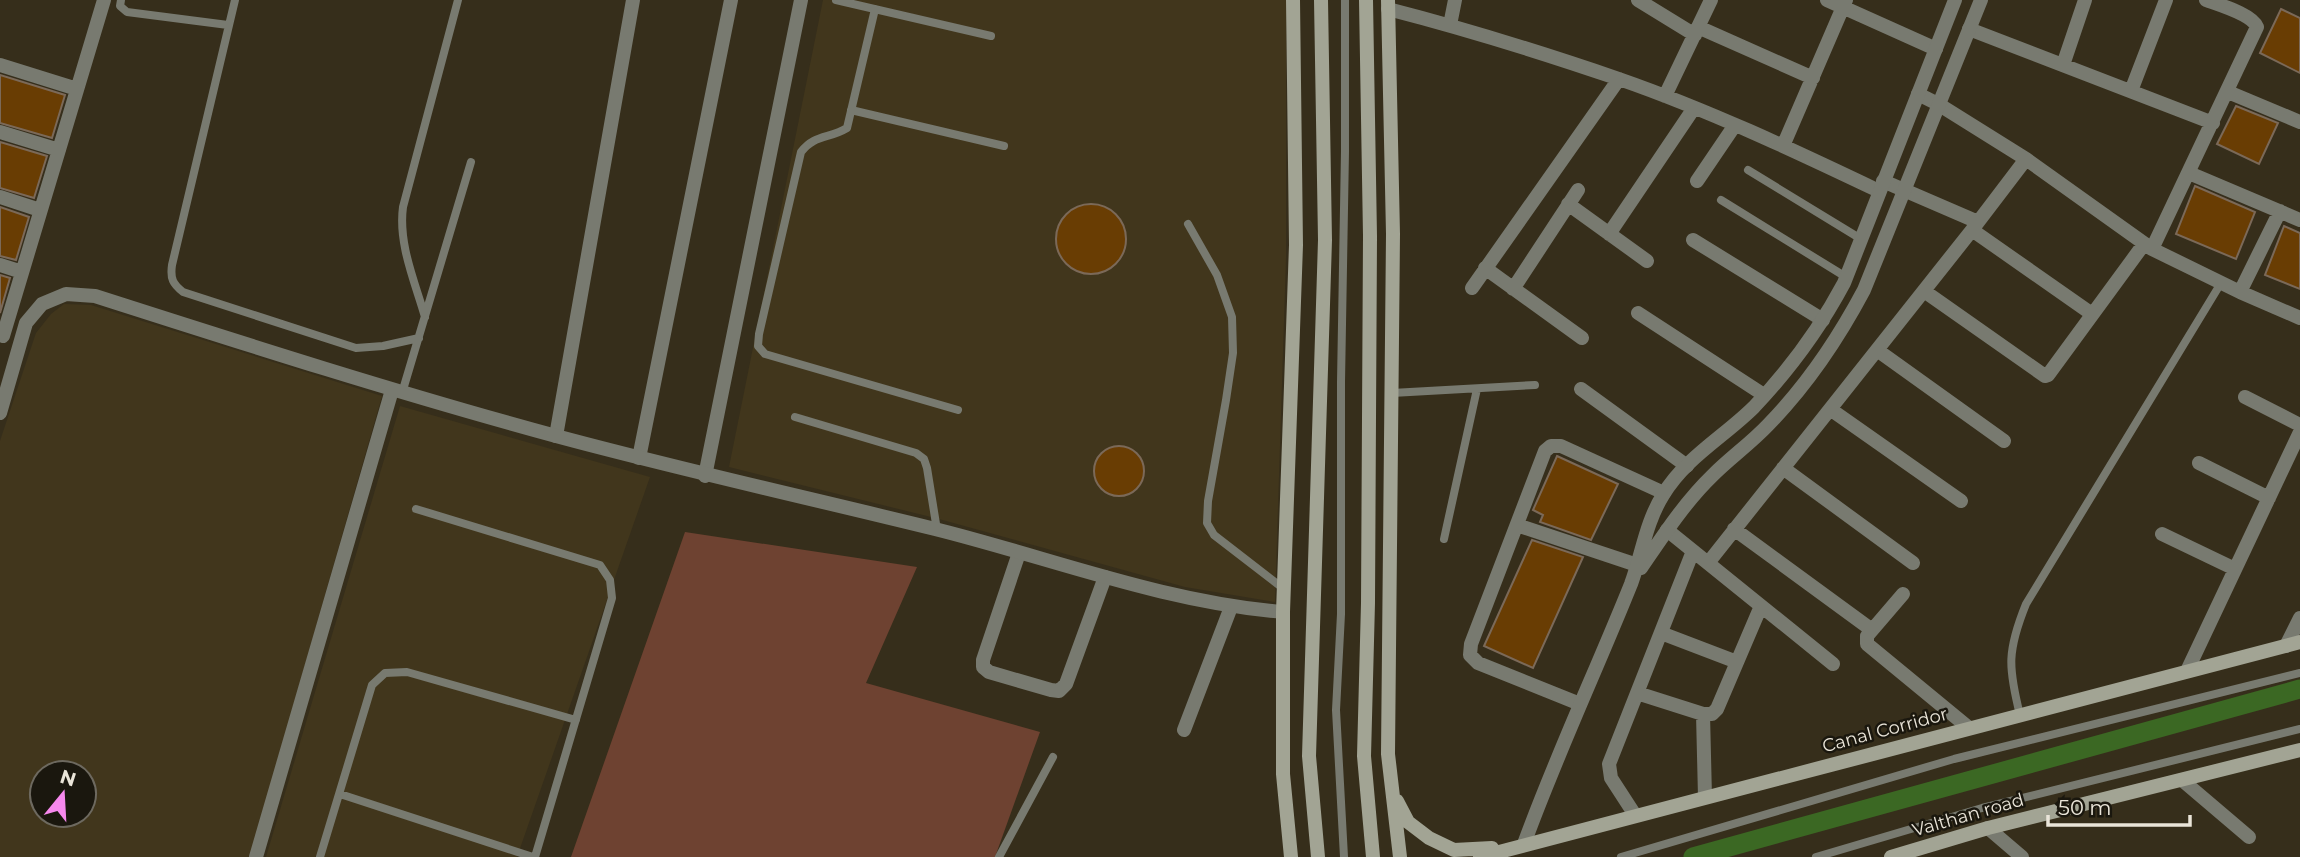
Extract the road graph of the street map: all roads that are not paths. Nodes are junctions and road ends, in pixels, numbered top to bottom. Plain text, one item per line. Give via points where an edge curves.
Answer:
1 (104, 0) edge
2 (121, 0) edge
3 (235, 0) edge
4 (458, 0) edge
5 (633, 0) edge
6 (731, 0) edge
7 (801, 0) edge
8 (836, 0) edge
9 (1293, 0) edge
10 (1321, 0) edge
11 (1345, 0) edge
12 (1366, 0) edge
13 (1455, 0) edge
14 (1638, 0) edge
15 (1711, 0) edge
16 (1827, 0) edge
17 (1955, 0) edge
18 (1981, 0) edge
19 (2085, 0) edge
20 (2166, 0) edge
21 (2206, 0) edge
22 (1844, 3) edge
23 (1388, 5) edge
24 (875, 9) junction
25 (228, 25) junction
26 (1450, 25) junction
27 (1969, 29) junction
28 (1696, 31) junction
29 (991, 36) dead end
30 (1936, 49) junction
31 (0, 65) edge
32 (2063, 65) junction
33 (1813, 78) junction
34 (1619, 79) junction
35 (77, 89) junction
36 (2131, 91) junction
37 (2228, 92) junction
38 (1918, 94) junction
39 (1665, 96) junction
40 (1938, 104) junction
41 (1694, 107) junction
42 (851, 110) junction
43 (2300, 122) edge
44 (2213, 123) junction
45 (1735, 124) junction
46 (0, 132) edge
47 (1003, 146) dead end
48 (1783, 146) junction
49 (59, 150) junction
50 (2026, 159) junction
51 (471, 162) dead end
52 (1748, 170) dead end
53 (2189, 173) junction
54 (1697, 181) dead end
55 (1881, 186) junction
56 (1577, 190) dead end
57 (1904, 191) junction
58 (0, 197) edge
59 (1721, 200) dead end
60 (1568, 204) junction
61 (40, 210) junction
62 (2280, 211) junction
63 (2298, 215) edge
64 (1188, 224) dead end
65 (1975, 226) junction
66 (1609, 234) junction
67 (1861, 239) junction
68 (1693, 240) dead end
69 (2148, 246) junction
70 (1647, 261) dead end
71 (0, 265) edge
72 (1485, 268) junction
73 (22, 272) junction
74 (1846, 277) junction
75 (2221, 283) junction
76 (1472, 288) dead end
77 (1513, 289) junction
78 (1924, 290) junction
79 (2240, 292) junction
80 (1638, 313) dead end
81 (2092, 314) junction
82 (425, 317) junction
83 (2300, 318) edge
84 (1823, 320) junction
85 (1, 335) edge
86 (419, 338) junction
87 (1582, 338) dead end
88 (21, 342) junction
89 (1877, 349) junction
90 (1535, 385) dead end
91 (1477, 389) junction
92 (1581, 389) dead end
93 (397, 392) junction
94 (1391, 393) junction
95 (1764, 395) junction
96 (2245, 397) dead end
97 (1, 404) edge
98 (1830, 409) junction
99 (958, 410) dead end
100 (795, 417) dead end
101 (2300, 425) edge
102 (2300, 432) edge
103 (556, 436) junction
104 (2004, 441) dead end
105 (639, 458) junction
106 (2199, 463) dead end
107 (1687, 466) junction
108 (1783, 468) junction
109 (705, 476) junction
110 (1664, 493) junction
111 (2269, 498) junction
112 (1962, 501) dead end
113 (416, 509) dead end
114 (1517, 525) junction
115 (1734, 529) junction
116 (937, 530) junction
117 (1667, 530) junction
118 (2162, 534) dead end
119 (1444, 539) dead end
120 (1693, 551) junction
121 (1019, 553) junction
122 (1707, 563) junction
123 (1913, 564) dead end
124 (1637, 565) junction
125 (2235, 569) junction
126 (1105, 577) junction
127 (1632, 581) junction
128 (1284, 589) junction
129 (1903, 594) dead end
130 (1761, 606) junction
131 (1231, 607) junction
132 (1283, 612) junction
133 (2300, 618) edge
134 (1872, 630) junction
135 (1661, 633) junction
136 (2293, 644) edge
137 (1737, 662) junction
138 (1833, 664) dead end
139 (2187, 671) junction
140 (2300, 673) edge
141 (1637, 693) junction
142 (1580, 704) junction
143 (1703, 715) junction
144 (2020, 715) junction
145 (576, 720) junction
146 (1969, 728) junction
147 (2300, 729) edge
148 (1184, 730) dead end
149 (2300, 750) edge
150 (1053, 757) dead end
151 (2182, 780) junction
152 (1393, 793) junction
153 (340, 794) junction
154 (1705, 797) junction
155 (1635, 815) junction
156 (1988, 828) junction
157 (2249, 837) dead end
158 (1524, 844) junction
159 (256, 857) edge
160 (320, 857) edge
161 (534, 857) edge
162 (999, 857) edge
163 (1292, 857) edge
164 (1318, 857) edge
165 (1344, 857) edge
166 (1373, 857) edge
167 (1400, 857) edge
168 (1480, 857) edge
169 (1621, 857) edge
170 (1816, 857) edge
171 (1891, 857) edge
172 (2022, 857) edge

1 - 35 street
2 - 25 lane via 120,6 127,12
3 - 25 lane
4 - 82 lane via 401,223
5 - 103 street
6 - 105 street
7 - 109 street
8 - 24 lane
9 - 128 main road via 1296,245
10 - 164 main road via 1325,240 1309,756
11 - 165 lane via 1336,710
12 - 166 main road via 1370,236 1364,756
13 - 26 street
14 - 28 street
15 - 28 street
16 - 22 street
17 - 30 street
18 - 27 street
19 - 32 street
20 - 36 street
21 - 37 street via 2247,17 2257,27
22 - 30 street
22 - 33 street
23 - 26 street
23 - 94 main road
24 - 29 lane
24 - 42 lane
25 - 86 lane via 172,265 173,284 183,292 356,348
26 - 34 street
27 - 32 street
27 - 40 street
28 - 33 street
28 - 39 street
30 - 38 street
31 - 35 street
32 - 36 street
33 - 48 street
34 - 39 street
34 - 72 street
35 - 49 street
36 - 44 street
37 - 43 street
37 - 44 street
38 - 40 street
38 - 55 street
39 - 41 street
40 - 50 street
40 - 57 street
41 - 45 street
41 - 66 street
42 - 47 lane
42 - 99 lane via 847,128 808,143 802,152 758,346 765,354
44 - 53 street
45 - 48 street
45 - 54 street
46 - 49 street
48 - 55 street
49 - 61 street
50 - 65 street
50 - 69 street
51 - 82 lane
52 - 67 lane
53 - 62 street
53 - 69 street
55 - 57 street
55 - 67 street
56 - 60 street
57 - 65 street
57 - 117 street via 1864,290 1828,353 1768,425 1712,476
58 - 61 street
59 - 74 lane
60 - 66 street
60 - 77 street
61 - 73 street
62 - 63 street
62 - 79 street
64 - 128 lane via 1217,275 1232,317 1233,353 1207,523 1214,536
65 - 78 street
65 - 81 street
66 - 70 street
67 - 74 street
68 - 84 street
69 - 75 street
69 - 81 street
71 - 73 street
72 - 76 street
72 - 77 street
73 - 85 street
74 - 84 street
75 - 79 street
75 - 144 lane via 2026,604 2011,646 2011,677
77 - 87 street
78 - 81 street via 2045,376
78 - 89 street
79 - 83 street
80 - 95 street
82 - 86 lane
84 - 95 street
85 - 88 street
86 - 93 lane
88 - 93 street via 26,323 42,304 66,294 95,296
88 - 97 street
89 - 98 street
89 - 104 street
90 - 91 lane
91 - 94 lane
91 - 119 lane
92 - 107 street
93 - 103 street
93 - 159 street
94 - 152 main road via 1388,754
95 - 107 street
96 - 101 street
98 - 108 street
98 - 112 street
100 - 116 lane via 916,453 927,468
102 - 111 street
103 - 105 street
105 - 109 street
106 - 111 street
107 - 110 street
108 - 115 street
108 - 123 street
109 - 116 street
110 - 114 street via 1551,446 1545,451
110 - 124 street
111 - 125 street
113 - 145 lane via 600,565 610,580 612,598
114 - 124 street
114 - 142 street via 1470,655 1478,663
115 - 122 street
115 - 134 street
116 - 121 street
117 - 120 street
117 - 127 street
118 - 125 street
120 - 122 street
120 - 135 street
121 - 126 street
121 - 126 street via 983,667 1039,687 1059,691 1066,684
122 - 130 street
124 - 127 street
125 - 139 street
126 - 131 street
127 - 142 street
128 - 132 main road
129 - 134 street
130 - 137 street
130 - 138 street
131 - 132 street
131 - 148 street
132 - 163 main road via 1283,774
133 - 136 street
134 - 146 street via 1867,644
135 - 137 street
135 - 141 street
136 - 139 main road, Canal Corridor
137 - 143 street via 1717,709
139 - 144 main road, Canal Corridor
140 - 169 lane via 1954,759
141 - 143 street
141 - 155 street via 1609,764 1611,778
142 - 158 street
143 - 154 street
144 - 146 main road, Canal Corridor
145 - 153 lane via 407,672 385,673 372,685
145 - 161 lane
146 - 154 main road, Canal Corridor
147 - 170 lane via 1982,808
149 - 151 main road, Valthan road
150 - 162 lane
151 - 156 main road, Valthan road
151 - 157 street
152 - 158 main road via 1408,822 1454,850
152 - 167 main road
153 - 160 lane
153 - 161 lane
154 - 155 main road, Canal Corridor
155 - 158 main road, Canal Corridor
156 - 171 main road, Valthan road
156 - 172 street
158 - 168 main road, Canal Corridor

